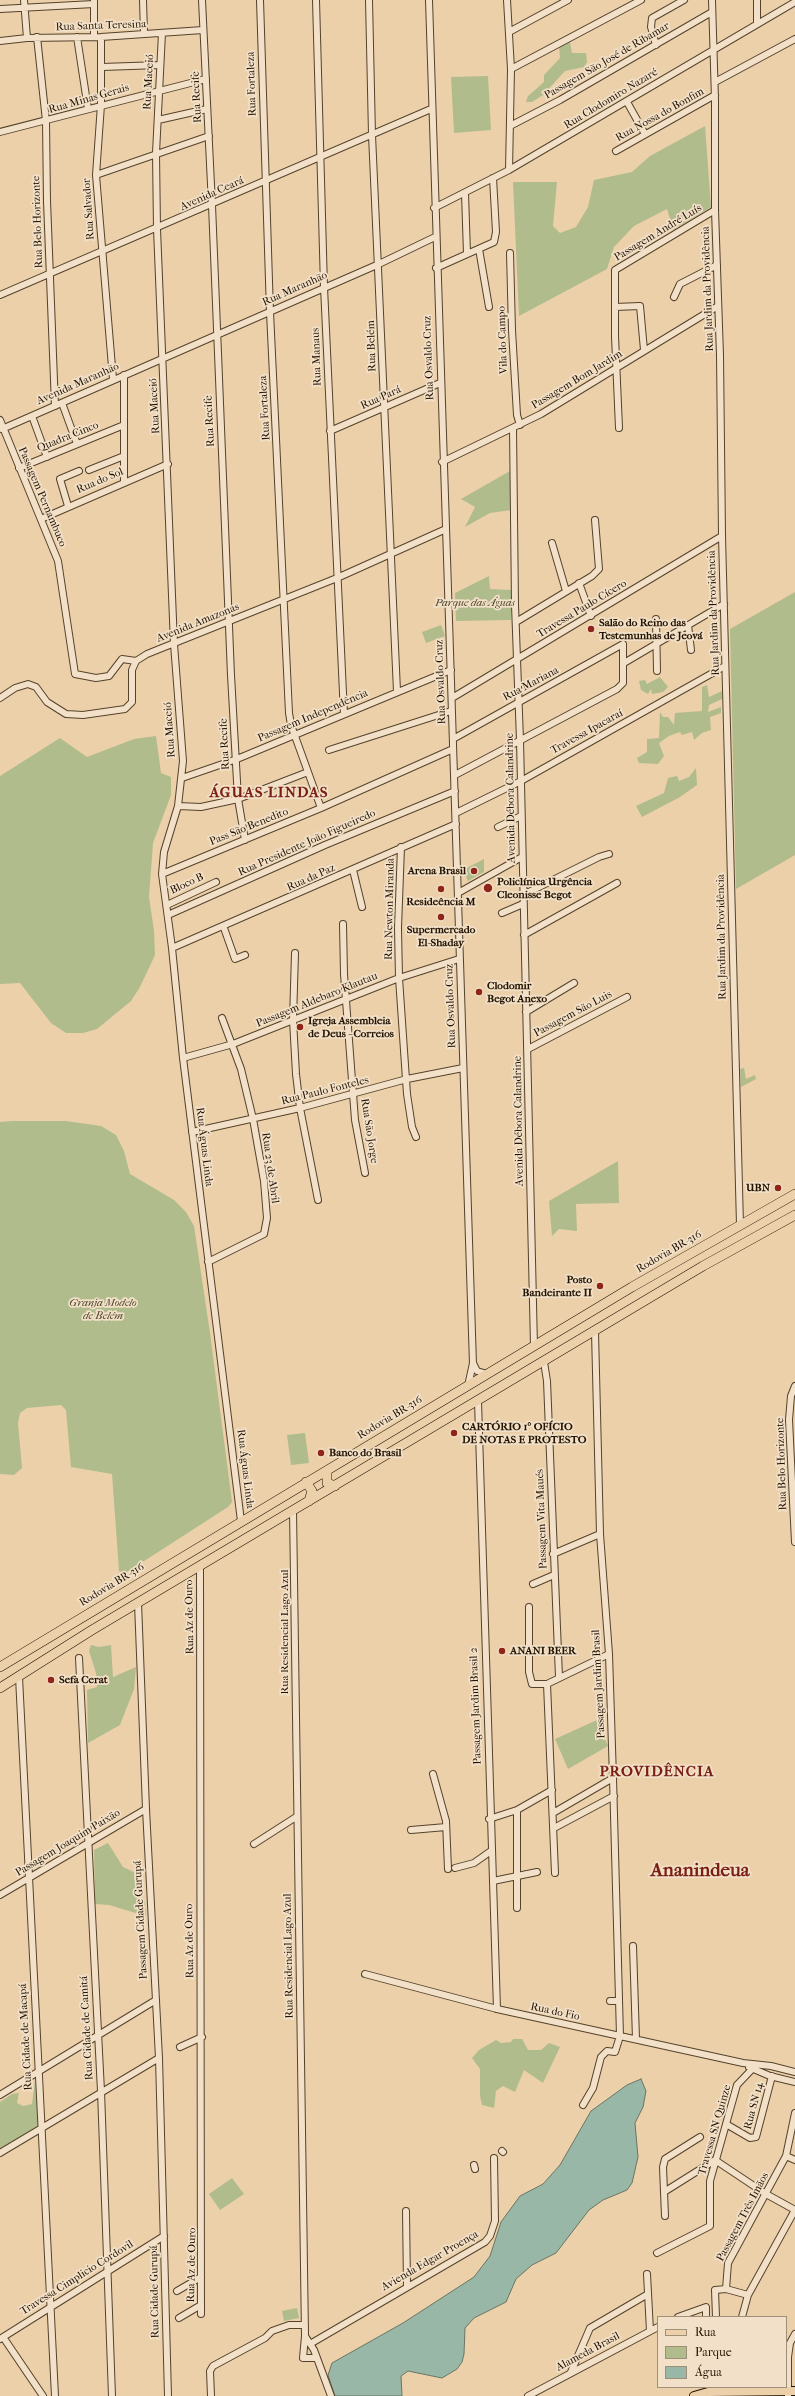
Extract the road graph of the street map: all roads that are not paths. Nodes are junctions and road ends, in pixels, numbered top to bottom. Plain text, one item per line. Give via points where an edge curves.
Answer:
1 (24, 0) edge
2 (143, 0) edge
3 (202, 0) edge
4 (260, 0) edge
5 (316, 0) edge
6 (369, 0) edge
7 (428, 0) edge
8 (507, 0) edge
9 (568, 0) edge
10 (641, 0) edge
11 (684, 0) edge
12 (712, 0) edge
13 (756, 0) edge
14 (94, 2) edge
15 (795, 2) edge
16 (25, 8) junction
17 (0, 9) edge
18 (712, 12) junction
19 (757, 23) junction
20 (203, 30) junction
21 (509, 32) junction
22 (162, 33) junction
23 (144, 34) junction
24 (77, 37) junction
25 (94, 37) junction
26 (101, 37) junction
27 (27, 38) junction
28 (38, 38) junction
29 (795, 39) edge
30 (0, 41) edge
31 (656, 45) junction
32 (713, 50) junction
33 (160, 65) junction
34 (102, 67) junction
35 (511, 69) junction
36 (206, 79) junction
37 (714, 82) junction
38 (158, 91) junction
39 (715, 96) junction
40 (627, 102) junction
41 (101, 105) junction
42 (88, 109) junction
43 (207, 109) junction
44 (431, 109) junction
45 (158, 120) junction
46 (46, 121) junction
47 (510, 126) junction
48 (0, 132) edge
49 (645, 134) junction
50 (372, 135) junction
51 (209, 136) junction
52 (616, 151) dead end
53 (156, 153) junction
54 (319, 158) junction
55 (510, 170) junction
56 (96, 175) junction
57 (493, 178) junction
58 (265, 182) junction
59 (465, 192) junction
60 (212, 205) junction
61 (434, 208) junction
62 (714, 210) junction
63 (157, 229) junction
64 (435, 237) junction
65 (479, 249) junction
66 (102, 251) junction
67 (510, 253) dead end
68 (467, 254) junction
69 (379, 264) junction
70 (717, 265) junction
71 (436, 268) junction
72 (50, 274) junction
73 (324, 288) junction
74 (0, 295) edge
75 (674, 297) dead end
76 (615, 306) junction
77 (718, 306) junction
78 (489, 307) dead end
79 (270, 312) junction
80 (216, 334) junction
81 (644, 350) junction
82 (162, 358) junction
83 (616, 369) junction
84 (124, 374) junction
85 (113, 380) junction
86 (440, 383) junction
87 (62, 403) junction
88 (55, 406) junction
89 (385, 407) junction
90 (32, 416) junction
91 (0, 420) edge
92 (124, 425) junction
93 (520, 425) junction
94 (513, 428) junction
95 (620, 428) dead end
96 (2, 429) junction
97 (330, 431) junction
98 (77, 444) junction
99 (47, 456) junction
100 (124, 456) junction
101 (442, 462) junction
102 (168, 464) junction
103 (19, 468) junction
104 (89, 470) dead end
105 (79, 471) dead end
106 (124, 482) junction
107 (68, 506) junction
108 (41, 519) junction
109 (595, 520) dead end
110 (446, 530) junction
111 (722, 536) junction
112 (552, 543) dead end
113 (392, 554) junction
114 (337, 578) junction
115 (579, 583) junction
116 (566, 590) junction
117 (282, 598) junction
118 (724, 604) junction
119 (591, 616) junction
120 (656, 619) dead end
121 (229, 621) junction
122 (516, 622) junction
123 (688, 625) junction
124 (174, 644) junction
125 (657, 644) junction
126 (692, 650) dead end
127 (517, 660) junction
128 (136, 661) junction
129 (624, 663) junction
130 (725, 666) junction
131 (451, 670) junction
132 (657, 671) dead end
133 (397, 691) junction
134 (0, 698) edge
135 (452, 698) junction
136 (519, 701) junction
137 (451, 711) junction
138 (344, 714) junction
139 (294, 736) junction
140 (453, 739) junction
141 (520, 740) junction
142 (453, 749) junction
143 (328, 750) dead end
144 (237, 759) junction
145 (308, 772) junction
146 (455, 775) junction
147 (182, 778) junction
148 (521, 781) junction
149 (455, 791) junction
150 (238, 799) junction
151 (178, 806) junction
152 (321, 808) junction
153 (456, 813) junction
154 (521, 816) junction
155 (456, 824) junction
156 (498, 827) dead end
157 (246, 840) junction
158 (401, 847) junction
159 (609, 854) dead end
160 (522, 856) junction
161 (353, 870) junction
162 (162, 874) junction
163 (216, 882) dead end
164 (617, 883) dead end
165 (458, 893) junction
166 (523, 895) junction
167 (167, 904) junction
168 (523, 904) junction
169 (362, 906) dead end
170 (502, 913) dead end
171 (168, 915) junction
172 (343, 924) dead end
173 (224, 928) junction
174 (524, 935) junction
175 (172, 948) junction
176 (296, 953) dead end
177 (246, 955) dead end
178 (459, 959) junction
179 (399, 978) junction
180 (574, 983) dead end
181 (627, 997) dead end
182 (346, 999) junction
183 (526, 1012) junction
184 (222, 1018) dead end
185 (293, 1020) junction
186 (233, 1044) junction
187 (528, 1049) junction
188 (183, 1058) junction
189 (463, 1068) junction
190 (407, 1079) junction
191 (353, 1094) junction
192 (300, 1108) junction
193 (253, 1119) junction
194 (192, 1132) junction
195 (416, 1138) dead end
196 (366, 1172) dead end
197 (795, 1194) edge
198 (318, 1200) dead end
199 (795, 1215) edge
200 (740, 1225) junction
201 (208, 1262) junction
202 (595, 1332) junction
203 (534, 1334) junction
204 (543, 1341) junction
205 (534, 1346) junction
206 (544, 1362) junction
207 (473, 1363) junction
208 (487, 1374) junction
209 (468, 1386) junction
210 (795, 1386) edge
211 (478, 1401) junction
212 (327, 1471) junction
213 (306, 1482) junction
214 (335, 1486) junction
215 (309, 1501) junction
216 (293, 1510) junction
217 (241, 1521) junction
218 (600, 1534) junction
219 (795, 1542) edge
220 (553, 1554) junction
221 (200, 1568) junction
222 (554, 1575) junction
223 (533, 1584) dead end
224 (138, 1603) junction
225 (529, 1607) dead end
226 (608, 1654) junction
227 (79, 1658) dead end
228 (0, 1667) edge
229 (558, 1673) junction
230 (19, 1677) junction
231 (547, 1684) junction
232 (0, 1688) edge
233 (434, 1774) dead end
234 (613, 1778) junction
235 (552, 1790) junction
236 (614, 1796) junction
237 (146, 1809) junction
238 (517, 1810) junction
239 (553, 1813) junction
240 (296, 1817) junction
241 (489, 1819) junction
242 (446, 1827) junction
243 (554, 1828) junction
244 (411, 1830) dead end
245 (87, 1843) junction
246 (254, 1844) dead end
247 (491, 1852) junction
248 (455, 1868) dead end
249 (448, 1869) dead end
250 (537, 1872) dead end
251 (555, 1873) dead end
252 (517, 1876) junction
253 (29, 1877) junction
254 (493, 1881) junction
255 (0, 1895) edge
256 (517, 1908) dead end
257 (633, 1946) dead end
258 (365, 1974) dead end
259 (156, 2000) junction
260 (610, 2001) dead end
261 (619, 2001) junction
262 (497, 2009) junction
263 (620, 2036) junction
264 (97, 2037) junction
265 (202, 2037) junction
266 (636, 2040) junction
267 (180, 2047) dead end
268 (159, 2058) junction
269 (754, 2067) junction
270 (37, 2072) junction
271 (795, 2072) edge
272 (772, 2076) junction
273 (795, 2082) edge
274 (101, 2091) junction
275 (0, 2095) edge
276 (583, 2105) dead end
277 (795, 2113) edge
278 (726, 2124) junction
279 (41, 2128) junction
280 (700, 2137) dead end
281 (0, 2153) edge
282 (786, 2156) junction
283 (494, 2158) dead end
284 (715, 2160) junction
285 (795, 2160) edge
286 (664, 2192) junction
287 (766, 2194) junction
288 (795, 2210) edge
289 (406, 2211) dead end
290 (665, 2216) dead end
291 (164, 2236) junction
292 (657, 2253) dead end
293 (108, 2270) junction
294 (647, 2274) dead end
295 (201, 2277) junction
296 (407, 2286) junction
297 (726, 2289) junction
298 (177, 2291) dead end
299 (648, 2294) junction
300 (748, 2296) junction
301 (201, 2305) junction
302 (49, 2307) junction
303 (693, 2310) junction
304 (201, 2314) dead end
305 (680, 2316) edge
306 (695, 2316) edge
307 (706, 2316) edge
308 (716, 2316) edge
309 (742, 2316) edge
310 (179, 2318) dead end
311 (305, 2324) junction
312 (657, 2328) edge
313 (650, 2331) junction
314 (795, 2334) edge
315 (305, 2336) junction
316 (1, 2338) edge
317 (310, 2344) junction
318 (317, 2358) junction
319 (571, 2372) junction
320 (744, 2389) edge
321 (790, 2393) edge
322 (331, 2395) edge
323 (43, 2396) edge
324 (55, 2396) edge
325 (112, 2396) edge
326 (168, 2396) edge
327 (211, 2396) edge
328 (528, 2396) edge
329 (694, 2396) edge

1 - 16 street
2 - 23 street
3 - 20 street, Rua Recife
4 - 58 street, Rua Fortaleza
5 - 54 street, Rua Manaus
6 - 50 street, Rua Belém
7 - 44 street, Rua Osvaldo Cruz
8 - 21 street
9 - 21 street
10 - 35 street
11 - 31 street via 652,18 651,27
12 - 18 street, Rua Jardim da Providência
13 - 19 street
14 - 16 street
14 - 25 street
15 - 19 street, Rua Clodomiro Nazaré
16 - 17 street
16 - 27 street
18 - 31 street, Passagem São José de Ribamar
18 - 32 street, Rua Jardim da Providência
19 - 32 street, Rua Clodomiro Nazaré
20 - 22 street, Rua Santa Teresina
20 - 36 street, Rua Recife
21 - 35 street
22 - 23 street, Rua Santa Teresina
22 - 33 street, Rua Maceió
23 - 26 street, Rua Santa Teresina
24 - 25 street, Rua Santa Teresina
24 - 28 street, Rua Santa Teresina
24 - 42 street
25 - 26 street, Rua Santa Teresina
26 - 34 street, Rua Salvador
27 - 28 street, Rua Santa Teresina
27 - 30 street, Rua Santa Teresina
28 - 46 street, Rua Belo Horizonte
29 - 37 street
31 - 47 street, Passagem São José de Ribamar
32 - 37 street, Rua Jardim da Providência
32 - 40 street, Rua Clodomiro Nazaré
33 - 34 street
33 - 38 street, Rua Maceió
34 - 41 street, Rua Salvador
35 - 47 street
36 - 38 street, Rua Minas Gerais
36 - 43 street, Rua Recife
37 - 39 street, Rua Jardim da Providência
38 - 41 street, Rua Minas Gerais
38 - 45 street, Rua Maceió
39 - 49 street, Rua Nossa do Bonfim
39 - 62 street, Rua Jardim da Providência
40 - 49 street
40 - 55 street, Rua Clodomiro Nazaré
41 - 42 street, Rua Minas Gerais
41 - 56 street, Rua Salvador
42 - 46 street, Rua Minas Gerais
43 - 45 street
43 - 51 street, Rua Recife
44 - 50 street, Avenida Ceará
44 - 61 street, Rua Osvaldo Cruz
45 - 53 street, Rua Maceió
46 - 48 street, Rua Minas Gerais
46 - 72 street, Rua Belo Horizonte
47 - 55 street
49 - 52 street, Rua Nossa do Bonfim
50 - 54 street, Avenida Ceará
50 - 69 street, Rua Belém
51 - 53 street
51 - 60 street, Rua Recife
53 - 56 street
53 - 63 street, Rua Maceió
54 - 58 street, Avenida Ceará
54 - 73 street, Rua Manaus
55 - 57 street, Rua Clodomiro Nazaré
56 - 66 street, Rua Salvador
57 - 59 street, Rua Clodomiro Nazaré
57 - 65 street via 496,232 494,242
58 - 60 street, Avenida Ceará
58 - 79 street, Rua Fortaleza
59 - 61 street, Rua Clodomiro Nazaré
59 - 68 street
60 - 63 street, Avenida Ceará
60 - 80 street, Rua Recife
61 - 64 street, Rua Osvaldo Cruz
62 - 70 street, Rua Jardim da Providência
62 - 76 street, Passagem André Luís via 617,268 614,275
63 - 66 street, Avenida Ceará
63 - 82 street, Rua Maceió
64 - 69 street, Rua Maranhão
64 - 71 street, Rua Osvaldo Cruz
65 - 68 street
65 - 78 street
66 - 72 street, Avenida Ceará
66 - 85 street, Rua Salvador
67 - 93 street, Vila do Campo via 512,330 517,415
68 - 71 street
69 - 73 street, Rua Maranhão
69 - 89 street, Rua Belém
70 - 75 street via 680,284
70 - 77 street, Rua Jardim da Providência
71 - 86 street, Rua Osvaldo Cruz
72 - 74 street, Avenida Ceará
72 - 88 street, Rua Belo Horizonte
73 - 79 street, Rua Maranhão
73 - 97 street, Rua Manaus
76 - 81 street via 638,304 641,308
76 - 83 street
77 - 81 street, Passagem Bom Jardim
77 - 111 street, Rua Jardim da Providência
79 - 80 street, Rua Maranhão
79 - 117 street, Rua Fortaleza
80 - 82 street, Rua Maranhão
80 - 121 street, Rua Recife
81 - 83 street, Passagem Bom Jardim
82 - 84 street, Avenida Maranhão
82 - 102 street, Rua Maceió
83 - 93 street, Passagem Bom Jardim
83 - 95 street
84 - 85 street, Avenida Maranhão
84 - 92 street
85 - 87 street, Avenida Maranhão
86 - 89 street, Rua Pará
86 - 101 street, Rua Osvaldo Cruz
87 - 88 street, Avenida Maranhão
87 - 98 street
88 - 90 street, Avenida Maranhão
89 - 97 street, Rua Pará
89 - 113 street, Rua Belém
90 - 96 street, Avenida Maranhão
90 - 99 street
91 - 96 street, Passagem Pernambuco
92 - 98 street, Quadra Cinco
92 - 100 street
93 - 94 street, Passagem Bom Jardim
94 - 101 street, Passagem Bom Jardim
94 - 122 street, Avenida Débora Calandrine
96 - 103 street, Passagem Pernambuco
97 - 114 street, Rua Manaus
98 - 99 street, Quadra Cinco
99 - 103 street, Quadra Cinco
100 - 104 street
100 - 106 street
101 - 110 street, Rua Osvaldo Cruz
102 - 106 street, Rua do Sol
102 - 124 street, Rua Maceió
103 - 108 street, Passagem Pernambuco
105 - 107 street via 60,479
106 - 107 street, Rua do Sol
107 - 108 street, Rua do Sol
108 - 128 street, Passagem Pernambuco via 51,538 58,561 75,674 96,678 109,676 122,659
109 - 115 street via 600,567 592,576
110 - 113 street, Avenida Amazonas
110 - 131 street, Rua Osvaldo Cruz
111 - 118 street, Rua Jardim da Providência
111 - 119 street, Travessa Paulo Cícero
112 - 116 street
113 - 114 street, Avenida Amazonas
113 - 133 street, Rua Belém
114 - 117 street, Avenida Amazonas
114 - 138 street, Rua Manaus
115 - 116 street
115 - 119 street
116 - 122 street
117 - 121 street, Avenida Amazonas
117 - 139 street, Rua Fortaleza via 289,713
118 - 123 street
118 - 130 street, Rua Jardim da Providência
119 - 127 street, Travessa Paulo Cícero
120 - 125 street
121 - 124 street, Avenida Amazonas
121 - 144 street, Rua Recife
122 - 127 street, Avenida Débora Calandrine
123 - 125 street
123 - 126 street
124 - 128 street, Avenida Amazonas
124 - 147 street, Rua Maceió
125 - 129 street
125 - 132 street
127 - 135 street, Travessa Paulo Cícero
127 - 136 street, Avenida Débora Calandrine
128 - 134 street via 132,670 132,702 125,709 83,715 66,714 51,705 36,687 28,684 15,688
129 - 136 street, Rua Mariana via 624,644
129 - 141 street via 622,683 617,689
130 - 148 street, Travessa Ipacaraí
130 - 200 street, Rua Jardim da Providência
131 - 133 street, Passagem Independência
131 - 135 street, Rua Osvaldo Cruz
133 - 138 street, Passagem Independência
135 - 137 street, Rua Osvaldo Cruz
136 - 140 street, Rua Mariana
136 - 141 street, Avenida Débora Calandrine
137 - 140 street, Rua Osvaldo Cruz
137 - 143 street
138 - 139 street, Passagem Independência
139 - 144 street, Passagem Independência
139 - 145 street, Rua Fortaleza
140 - 142 street, Rua Osvaldo Cruz
141 - 146 street
141 - 148 street, Avenida Débora Calandrine
142 - 146 street, Rua Osvaldo Cruz
142 - 152 street, Pass São Benedito
144 - 147 street, Passagem Independência
144 - 150 street, Rua Recife
145 - 150 street
145 - 152 street, Rua Fortaleza
146 - 149 street, Rua Osvaldo Cruz
147 - 151 street, Rua Águas Linda
148 - 153 street, Travessa Ipacaraí
148 - 154 street, Avenida Débora Calandrine
149 - 153 street, Rua Osvaldo Cruz
149 - 171 street, Rua Presidente João Figueiredo via 326,844
150 - 151 street via 201,807
150 - 157 street, Rua Recife
151 - 162 street, Rua Águas Linda via 164,852
152 - 157 street, Pass São Benedito
153 - 155 street, Rua Osvaldo Cruz
154 - 156 street
154 - 160 street, Avenida Débora Calandrine
155 - 158 street, Rua da Paz
155 - 165 street, Rua Osvaldo Cruz
157 - 162 street, Pass São Benedito
158 - 161 street, Rua da Paz
158 - 179 street, Rua Newton Miranda
159 - 166 street
160 - 165 street
160 - 166 street, Avenida Débora Calandrine
161 - 169 street
161 - 173 street, Rua da Paz
162 - 167 street, Rua Águas Linda
163 - 167 street, Bloco B
164 - 174 street
165 - 178 street, Rua Osvaldo Cruz
166 - 168 street, Avenida Débora Calandrine
167 - 171 street, Rua Águas Linda
168 - 170 street
168 - 174 street, Avenida Débora Calandrine
171 - 175 street, Rua Águas Linda
172 - 182 street, Rua São Jorge
173 - 175 street, Rua da Paz
173 - 177 street via 235,959
174 - 183 street, Avenida Débora Calandrine
175 - 188 street, Rua Águas Linda
176 - 185 street
178 - 179 street, Passagem Aldebaro Klautau
178 - 189 street, Rua Osvaldo Cruz
179 - 182 street, Passagem Aldebaro Klautau
179 - 190 street, Rua Newton Miranda
180 - 183 street
181 - 187 street, Passagem São Luis
182 - 185 street, Passagem Aldebaro Klautau
182 - 191 street, Rua São Jorge
183 - 187 street, Avenida Débora Calandrine
184 - 186 street, Rua 23 de Abril
185 - 186 street, Passagem Aldebaro Klautau
185 - 192 street
186 - 188 street, Passagem Aldebaro Klautau
186 - 193 street, Rua 23 de Abril
187 - 203 street, Avenida Débora Calandrine
188 - 194 street, Rua Águas Linda
189 - 190 street, Rua Paulo Fonteles
189 - 207 street, Rua Osvaldo Cruz
190 - 191 street, Rua Paulo Fonteles
190 - 195 street, Rua Newton Miranda via 410,1116
191 - 192 street, Rua Paulo Fonteles
191 - 196 street, Rua São Jorge via 356,1127
192 - 193 street, Rua Paulo Fonteles
192 - 198 street
193 - 194 street, Rua Paulo Fonteles
193 - 201 street, Rua 23 de Abril via 264,1181 267,1218 264,1234
194 - 201 street, Rua Águas Linda
197 - 200 highway, Rodovia BR-316
199 - 202 highway
200 - 204 highway, Rodovia BR-316
201 - 217 street, Rua Águas Linda
202 - 206 highway
202 - 218 street, Passagem Jardim Brasil
203 - 204 street
203 - 205 street, Avenida Débora Calandrine
204 - 205 highway, Rodovia BR-316
205 - 208 highway, Rodovia BR-316
206 - 211 highway
206 - 220 street, Passagem Vita Maués via 547,1380
207 - 208 street via 477,1371
207 - 209 street, Rua Osvaldo Cruz
208 - 209 highway, Rodovia BR-316
209 - 212 highway, Rodovia BR-316
210 - 219 street, Rua Belo Horizonte via 791,1396 789,1420
211 - 214 highway
211 - 241 street, Passagem Jardim Brasil 2
212 - 213 highway, Rodovia BR-316
212 - 214 highway via 327,1483
213 - 215 highway via 312,1491
213 - 217 highway, Rodovia BR-316
214 - 215 highway
215 - 216 highway
216 - 221 highway
216 - 240 street, Rua Residencial Lago Azul
217 - 228 highway, Rodovia BR-316
218 - 220 street
218 - 226 street, Passagem Jardim Brasil
220 - 222 street, Passagem Vita Maués
221 - 224 highway
221 - 265 street, Rua Az de Ouro
222 - 223 street
222 - 229 street, Passagem Vita Maués
224 - 230 highway
224 - 237 street, Passagem Cidade Gurupá
225 - 231 street via 530,1679 534,1685
226 - 229 street
226 - 234 street, Passagem Jardim Brasil
227 - 245 street, Rua Cidade de Camitá
229 - 231 street
230 - 232 highway
230 - 253 street, Rua Cidade de Macapá
231 - 235 street
233 - 242 street
234 - 236 street, Passagem Jardim Brasil
234 - 239 street
235 - 238 street
235 - 239 street
236 - 243 street
236 - 261 street, Passagem Jardim Brasil
237 - 245 street, Passagem Joaquim Paixão
237 - 259 street, Passagem Cidade Gurupá
238 - 241 street
238 - 252 street
239 - 243 street
240 - 246 street
240 - 311 street, Rua Residencial Lago Azul
241 - 247 street, Passagem Jardim Brasil 2
242 - 244 street
242 - 249 street
243 - 251 street
245 - 253 street, Passagem Joaquim Paixão
245 - 264 street, Rua Cidade de Camitá
247 - 248 street via 474,1863
247 - 254 street, Passagem Jardim Brasil 2
250 - 252 street
252 - 254 street
252 - 256 street
253 - 255 street, Passagem Joaquim Paixão
253 - 270 street, Rua Cidade de Macapá
254 - 262 street, Passagem Jardim Brasil 2
257 - 266 street
258 - 262 street, Rua do Fio
259 - 264 street
259 - 268 street, Passagem Cidade Gurupá
260 - 261 street
261 - 263 street, Passagem Jardim Brasil
262 - 263 street, Rua do Fio
263 - 266 street, Rua do Fio
263 - 276 street via 615,2052 607,2051 601,2057 593,2088
264 - 270 street
264 - 274 street, Rua Cidade de Camitá
265 - 267 street
265 - 295 street, Rua Az de Ouro
266 - 269 street, Rua do Fio
268 - 274 street
268 - 291 street, Passagem Cidade Gurupá
269 - 271 street, Rua do Fio
269 - 272 street, Rua do Fio
269 - 278 street, Travessa SN Quinze via 737,2085
270 - 275 street
270 - 279 street, Rua Cidade de Macapá
272 - 273 street, Rua do Fio
272 - 278 street, Rua SN 14 via 758,2135 753,2138
274 - 279 street
274 - 293 street, Rua Cidade de Camitá
277 - 282 street, Passagem Três Imãos
278 - 284 street, Travessa SN Quinze
279 - 281 street
279 - 302 street, Rua Cidade de Macapá
280 - 286 street via 665,2159
282 - 285 street
282 - 287 street, Passagem Três Imãos
283 - 296 street, Avienda Edgar Proença via 495,2221 490,2236 485,2242 433,2269
284 - 286 street
284 - 287 street
284 - 292 street, Travessa SN Quinze via 710,2187 710,2226
286 - 290 street
287 - 288 street
287 - 297 street, Passagem Três Imãos via 731,2255 726,2270
288 - 300 street
289 - 296 street
291 - 293 street, Travessa Cimplicio Cordovil
291 - 326 street, Rua Cidade Gurupá
293 - 302 street, Travessa Cimplicio Cordovil
293 - 325 street, Rua Cidade de Camitá
294 - 299 street
295 - 298 street
295 - 301 street, Rua Az de Ouro
296 - 317 street, Avienda Edgar Proença
297 - 300 street
297 - 308 street via 715,2290
299 - 313 street
299 - 319 street via 590,2328
300 - 309 street
301 - 304 street, Rua Az de Ouro
301 - 310 street
302 - 316 street, Travessa Cimplicio Cordovil
302 - 324 street, Rua Cidade de Macapá
303 - 305 street
303 - 306 street
303 - 307 street via 706,2307
311 - 315 street, Rua Residencial Lago Azul
311 - 327 street via 289,2325 272,2331 265,2338 213,2366 210,2371
312 - 313 street, Alameda Brasil
313 - 319 street, Alameda Brasil
314 - 321 street via 790,2343 788,2357
315 - 317 street
315 - 318 street, Rua Residencial Lago Azul via 303,2358
316 - 323 street
317 - 318 street
318 - 322 street
319 - 328 street, Alameda Brasil
320 - 321 main road
320 - 329 main road via 708,2392

